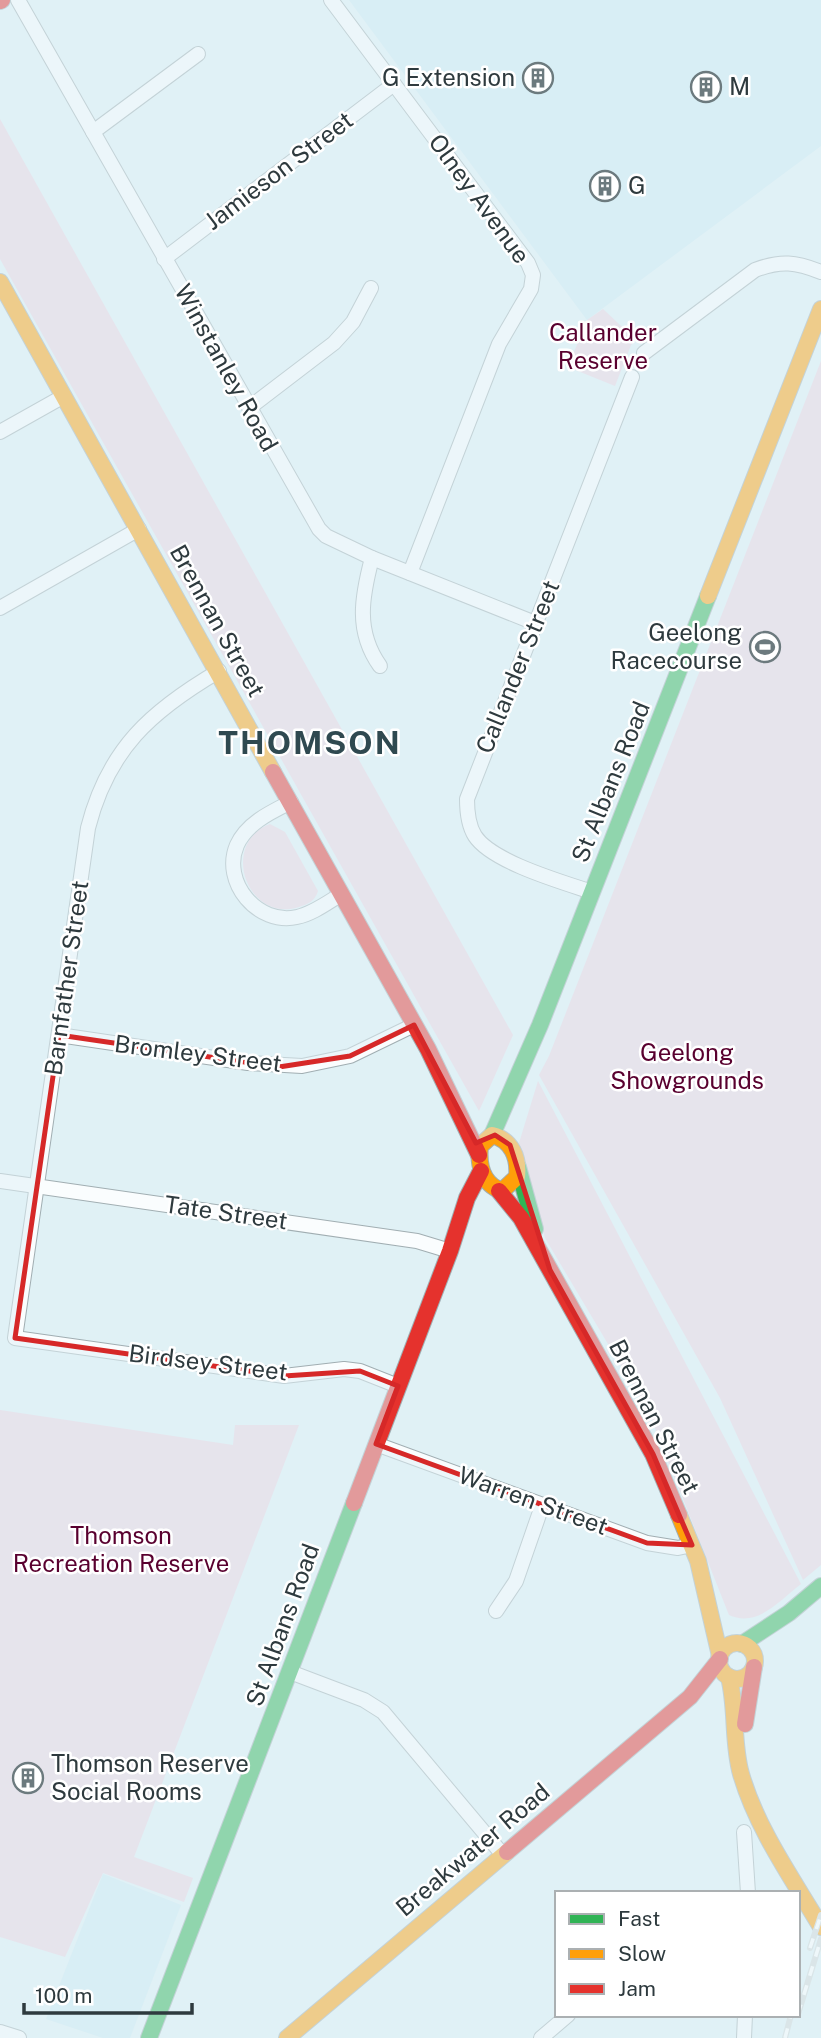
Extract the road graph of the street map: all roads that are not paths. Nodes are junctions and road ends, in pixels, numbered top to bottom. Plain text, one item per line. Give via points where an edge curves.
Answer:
1 (18, 0) edge
2 (331, 0) edge
3 (198, 54) dead end
4 (394, 84) junction
5 (93, 132) junction
6 (164, 258) junction
7 (821, 272) edge
8 (0, 282) edge
9 (371, 288) dead end
10 (821, 309) edge
11 (644, 353) dead end
12 (632, 377) dead end
13 (64, 396) junction
14 (248, 408) junction
15 (0, 432) edge
16 (139, 529) junction
17 (372, 558) junction
18 (410, 573) junction
19 (0, 608) edge
20 (535, 623) junction
21 (380, 666) dead end
22 (219, 671) junction
23 (291, 802) junction
24 (592, 892) junction
25 (340, 895) junction
26 (414, 1025) junction
27 (59, 1035) junction
28 (519, 1075) junction
29 (452, 1094) junction
30 (491, 1135) junction
31 (517, 1160) junction
32 (480, 1163) junction
33 (0, 1181) edge
34 (37, 1186) junction
35 (499, 1191) junction
36 (458, 1227) junction
37 (450, 1251) junction
38 (550, 1270) junction
39 (15, 1338) joint
40 (398, 1386) junction
41 (376, 1444) junction
42 (542, 1506) junction
43 (692, 1545) junction
44 (707, 1590) junction
45 (818, 1594) edge
46 (496, 1611) dead end
47 (789, 1613) junction
48 (741, 1644) junction
49 (720, 1658) junction
50 (754, 1662) junction
51 (290, 1672) junction
52 (728, 1676) junction
53 (690, 1698) junction
54 (757, 1811) junction
55 (744, 1832) dead end
56 (503, 1855) junction
57 (748, 1891) edge
58 (800, 1891) edge
59 (800, 1892) edge
60 (807, 1905) junction
61 (821, 1927) edge
62 (821, 1946) edge
63 (566, 2017) edge
64 (745, 2017) edge
65 (0, 2032) edge
66 (19, 2038) edge
67 (149, 2038) edge
68 (287, 2038) edge
69 (541, 2038) edge
70 (744, 2038) edge

1 - 5 street, Winstanley Road
2 - 4 street, Olney Avenue
3 - 5 street
4 - 6 street, Jamieson Street
4 - 18 street, Olney Avenue via 533,275 531,289 499,344
5 - 6 street, Winstanley Road
6 - 14 street, Winstanley Road
7 - 11 street via 793,261 755,270
8 - 13 street, Brennan Street
9 - 14 street via 353,322 334,343
10 - 24 street, St Albans Road
12 - 20 street, Callander Street
13 - 15 street
13 - 16 street, Brennan Street
14 - 17 street, Winstanley Road via 318,528
16 - 19 street
16 - 22 street, Brennan Street
17 - 18 street, Winstanley Road
17 - 21 street via 361,614 368,645
18 - 20 street, Winstanley Road
20 - 24 street, Callander Street via 467,799 470,825 490,852
22 - 23 street, Brennan Street
22 - 27 street, Barnfather Street via 170,702 138,730 109,769 96,798
23 - 25 street, Brennan Street
23 - 25 street via 258,820 236,846 234,874 243,896 261,911 284,918 313,911
24 - 28 street, St Albans Road
25 - 26 street, Brennan Street
26 - 27 street, Bromley Street via 350,1056 302,1066 248,1063
26 - 29 street, Brennan Street
27 - 34 street, Barnfather Street
28 - 30 street, St Albans Road
28 - 31 street, St Albans Road via 512,1125
29 - 30 street, Brennan Street
29 - 32 street, Brennan Street
30 - 31 street via 504,1139
30 - 32 street via 481,1143
31 - 35 street via 516,1180
31 - 38 street, Brennan Street
32 - 35 street via 488,1183
32 - 36 street, St Albans Road
33 - 34 street, Tate Street
34 - 37 street, Tate Street via 417,1241
34 - 39 street, Barnfather Street
35 - 36 street, St Albans Road via 478,1199
35 - 38 street, Brennan Street via 521,1218
36 - 37 street, St Albans Road
37 - 40 street, St Albans Road
38 - 43 street, Brennan Street via 653,1454
39 - 40 street, Birdsey Street via 284,1376 360,1371
40 - 41 street, St Albans Road
41 - 42 street, Warren Street
41 - 51 street, St Albans Road
42 - 43 street, Warren Street via 653,1544
42 - 46 street via 516,1581
43 - 44 street, Brennan Street
44 - 48 street, Brennan Street via 721,1619
44 - 49 street, Brennan Street
45 - 47 street
47 - 48 street
47 - 50 street
48 - 49 street via 730,1645
48 - 50 street
49 - 52 street
49 - 53 street, Breakwater Road
50 - 52 street via 744,1677
50 - 54 street via 744,1733
51 - 56 street via 364,1700 383,1712
51 - 67 street, St Albans Road
52 - 53 street, Breakwater Road
52 - 54 street via 736,1707 738,1756
53 - 56 street, Breakwater Road
54 - 58 street
55 - 57 street
56 - 68 street, Breakwater Road
59 - 60 street
60 - 61 street
60 - 62 street
63 - 69 street
64 - 70 street
65 - 66 street

